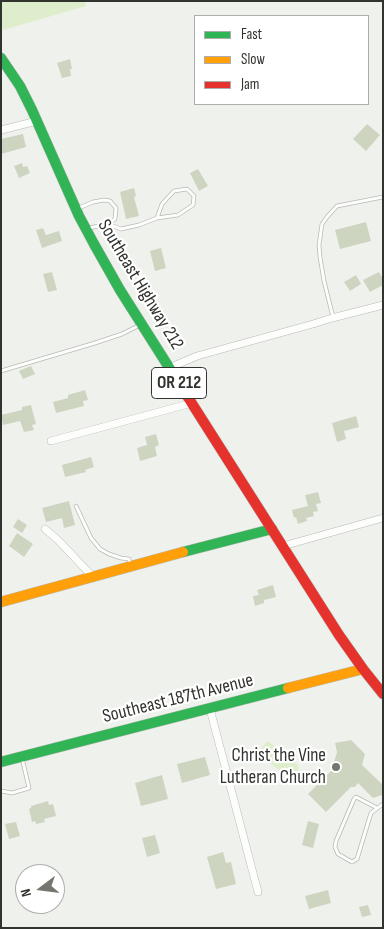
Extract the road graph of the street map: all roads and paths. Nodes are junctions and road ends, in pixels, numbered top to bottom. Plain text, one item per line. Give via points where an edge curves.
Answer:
1 (1, 58) edge
2 (37, 121) junction
3 (1, 130) edge
4 (383, 197) edge
5 (76, 209) junction
6 (157, 218) junction
7 (108, 224) junction
8 (86, 229) junction
9 (383, 305) edge
10 (333, 317) junction
11 (141, 324) junction
12 (169, 368) junction
13 (1, 371) edge
14 (192, 403) junction
15 (51, 440) dead end
16 (76, 506) dead end
17 (383, 518) edge
18 (45, 529) dead end
19 (272, 529) junction
20 (283, 546) junction
21 (131, 566) junction
22 (93, 577) junction
23 (1, 602) edge
24 (363, 669) junction
25 (380, 687) edge
26 (210, 709) junction
27 (22, 757) junction
28 (1, 762) edge
29 (1, 791) edge
30 (383, 804) edge
31 (377, 808) junction
32 (258, 892) dead end

1 - 2 main road, Southeast Highway 212 / OR 212 via 20,86
2 - 3 street
2 - 5 main road, Southeast Highway 212 / OR 212
4 - 10 lane via 337,206 322,224 320,256
5 - 7 lane via 93,202 110,201 116,208 115,219
5 - 8 main road, Southeast Highway 212 / OR 212
6 - 6 lane via 178,215 193,205 194,196 187,189 174,192 162,204
6 - 7 lane via 121,229
7 - 8 lane
8 - 11 main road, Southeast Highway 212 / OR 212
9 - 10 street
10 - 12 street via 197,356
11 - 12 main road, Southeast Highway 212 / OR 212
11 - 13 lane via 122,334
12 - 14 main road, Southeast Highway 212 / OR 212
14 - 15 street
14 - 19 main road, Southeast Highway 212 / OR 212
16 - 21 lane via 100,549 129,559
17 - 20 street
18 - 22 street
19 - 20 main road, Southeast Highway 212 / OR 212
19 - 21 main road
20 - 24 main road, Southeast Highway 212 / OR 212
21 - 22 main road
22 - 23 main road
24 - 25 main road, Southeast Highway 212 / OR 212
24 - 26 main road, Southeast 187th Avenue
26 - 27 main road, Southeast 187th Avenue
26 - 32 street
27 - 28 main road, Southeast 187th Avenue
27 - 29 lane via 29,788
30 - 31 lane
31 - 31 lane via 371,813 357,859 352,862 338,854 336,841 354,799 356,797

